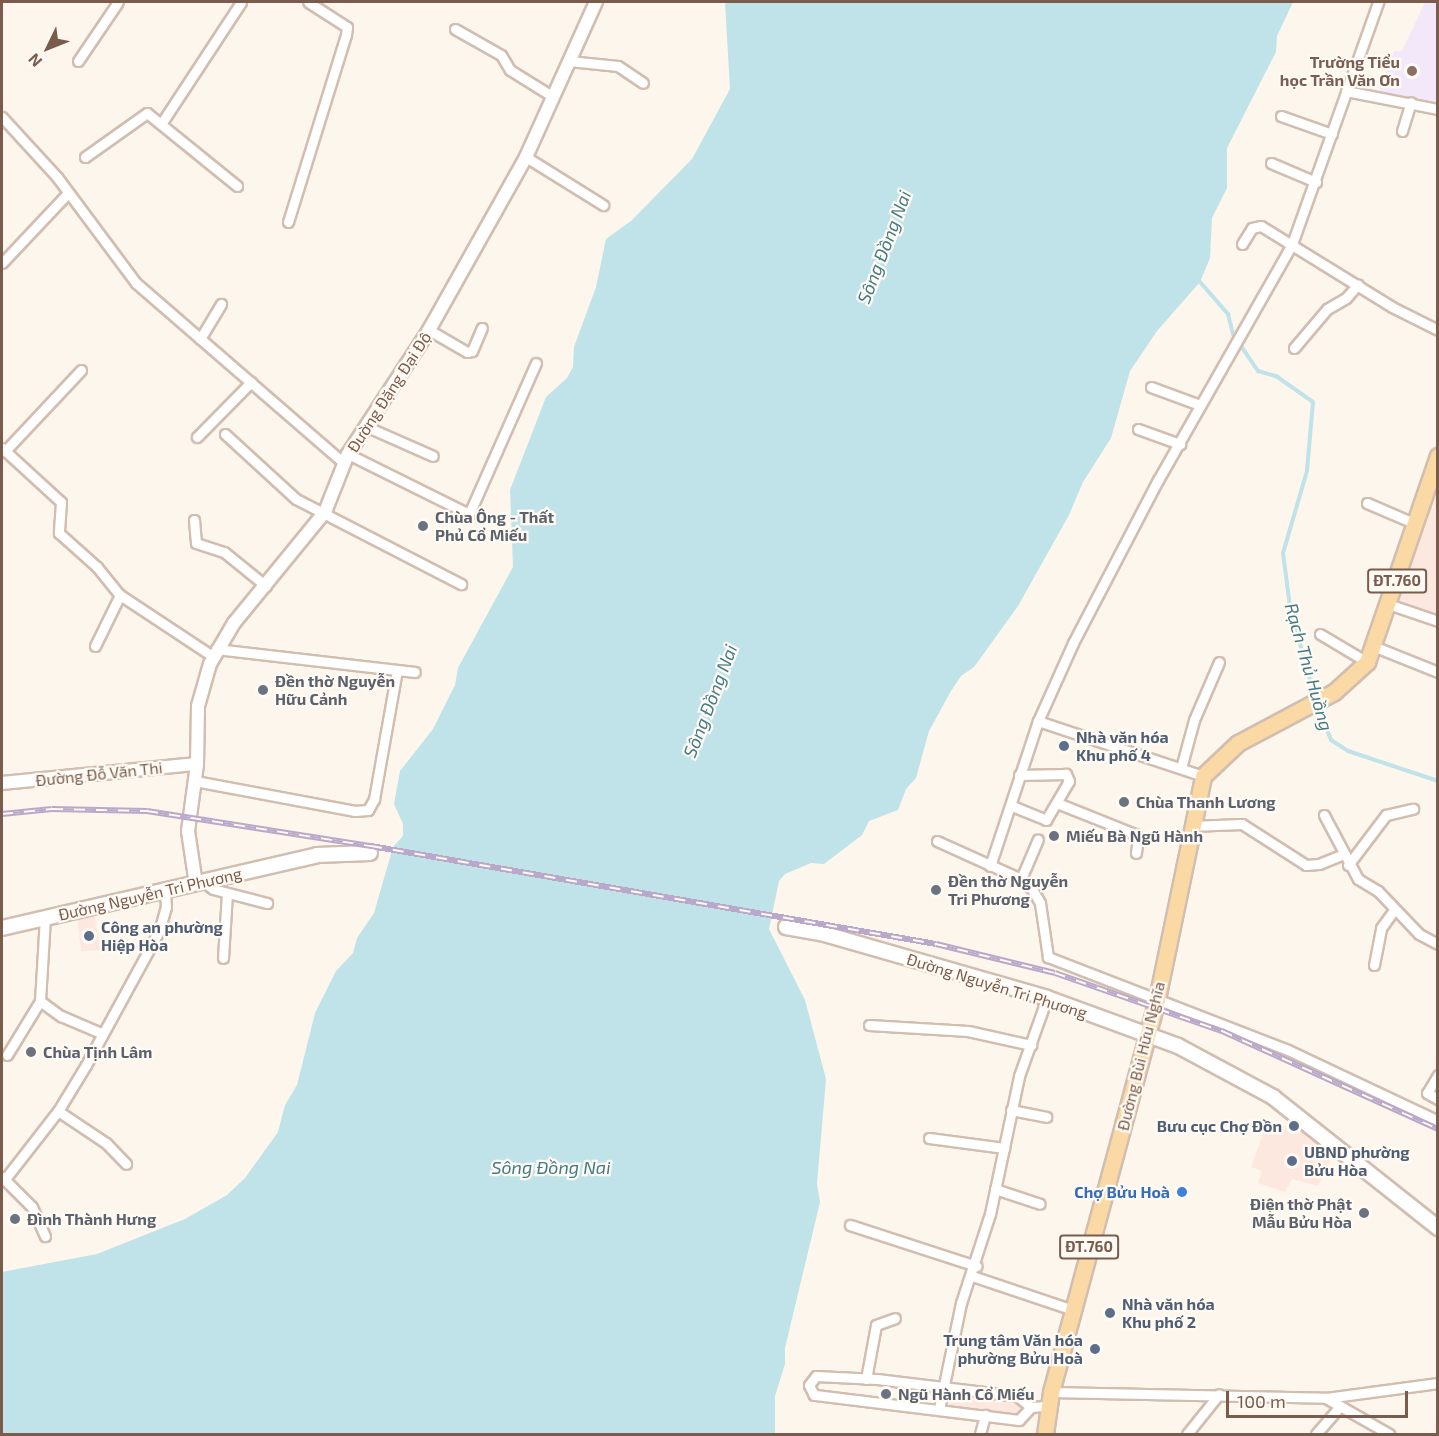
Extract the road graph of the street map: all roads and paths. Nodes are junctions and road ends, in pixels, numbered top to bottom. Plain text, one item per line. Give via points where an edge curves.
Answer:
1 (118, 2) edge
2 (241, 2) edge
3 (308, 2) edge
4 (596, 2) edge
5 (1378, 2) edge
6 (455, 29) dead end
7 (78, 61) dead end
8 (568, 61) junction
9 (643, 83) dead end
10 (1347, 91) junction
11 (552, 96) junction
12 (1411, 102) junction
13 (1437, 109) edge
14 (1281, 116) dead end
15 (2, 117) edge
16 (161, 124) junction
17 (1402, 131) dead end
18 (1332, 135) junction
19 (85, 157) dead end
20 (526, 157) junction
21 (1271, 163) dead end
22 (1316, 182) junction
23 (237, 186) dead end
24 (68, 193) junction
25 (603, 205) dead end
26 (288, 222) dead end
27 (1242, 244) dead end
28 (1292, 244) junction
29 (2, 263) edge
30 (1358, 284) junction
31 (221, 304) dead end
32 (482, 328) dead end
33 (429, 330) junction
34 (1437, 330) edge
35 (200, 339) junction
36 (1293, 348) dead end
37 (536, 363) dead end
38 (81, 370) dead end
39 (251, 382) junction
40 (1151, 387) dead end
41 (1200, 405) junction
42 (365, 426) junction
43 (1138, 429) dead end
44 (225, 434) dead end
45 (197, 437) dead end
46 (1180, 444) junction
47 (3, 449) edge
48 (433, 456) dead end
49 (1437, 456) edge
50 (346, 458) junction
51 (1367, 503) dead end
52 (325, 513) junction
53 (194, 520) dead end
54 (1416, 524) junction
55 (461, 584) dead end
56 (266, 586) junction
57 (120, 595) junction
58 (1388, 604) junction
59 (1437, 621) edge
60 (1320, 634) dead end
61 (95, 646) dead end
62 (1373, 646) junction
63 (212, 652) junction
64 (1219, 662) dead end
65 (1367, 662) junction
66 (397, 670) junction
67 (415, 672) dead end
68 (1437, 672) edge
69 (1038, 721) junction
70 (197, 764) junction
71 (1181, 768) junction
72 (1019, 776) junction
73 (1203, 776) junction
74 (195, 781) junction
75 (2, 783) edge
76 (1057, 802) junction
77 (1012, 806) junction
78 (1413, 809) dead end
79 (1324, 815) dead end
80 (1190, 826) junction
81 (1038, 839) dead end
82 (937, 841) dead end
83 (1136, 853) dead end
84 (1344, 854) junction
85 (369, 857) dead end
86 (1348, 865) junction
87 (990, 866) junction
88 (1022, 879) junction
89 (200, 883) junction
90 (165, 891) junction
91 (227, 893) junction
92 (267, 903) dead end
93 (1394, 910) junction
94 (45, 918) junction
95 (2, 928) edge
96 (785, 930) dead end
97 (1437, 944) edge
98 (223, 958) dead end
99 (1374, 965) dead end
100 (1047, 998) junction
101 (1157, 999) junction
102 (40, 1001) junction
103 (869, 1025) dead end
104 (101, 1033) junction
105 (1147, 1034) junction
106 (1031, 1045) junction
107 (7, 1055) dead end
108 (1437, 1075) edge
109 (1437, 1099) edge
110 (1011, 1110) junction
111 (58, 1111) junction
112 (1046, 1117) dead end
113 (1437, 1121) edge
114 (929, 1138) dead end
115 (1004, 1148) junction
116 (126, 1164) dead end
117 (3, 1178) edge
118 (994, 1189) junction
119 (1040, 1204) dead end
120 (850, 1225) dead end
121 (1437, 1228) edge
122 (45, 1236) dead end
123 (976, 1266) junction
124 (972, 1276) junction
125 (1073, 1310) junction
126 (895, 1318) dead end
127 (866, 1379) junction
128 (1437, 1383) edge
129 (943, 1386) junction
130 (1219, 1394) junction
131 (1326, 1398) junction
132 (1049, 1399) junction
133 (1340, 1406) junction
134 (1030, 1407) junction
135 (939, 1409) junction
136 (985, 1415) junction
137 (980, 1434) edge
138 (1045, 1434) edge
139 (1187, 1434) edge
140 (1316, 1434) edge
141 (1389, 1434) edge

1 - 7 street
2 - 16 street
3 - 26 street via 347,27
4 - 8 street, Đường Đặng Đại Độ
5 - 10 street
6 - 11 street via 501,55 510,70
8 - 9 street via 618,66
8 - 11 street, Đường Đặng Đại Độ
10 - 12 street
10 - 18 street
11 - 20 street, Đường Đặng Đại Độ
12 - 13 street
12 - 17 street
14 - 18 street
15 - 24 street
16 - 19 street via 147,114
16 - 23 street
18 - 22 street
20 - 25 street
20 - 33 street, Đường Đặng Đại Độ
21 - 22 street
22 - 28 street
24 - 29 street
24 - 35 street via 136,283
27 - 28 street via 1256,225
28 - 30 street
28 - 41 street
30 - 34 street
30 - 36 street via 1346,298 1327,309
31 - 35 street
32 - 33 street via 472,351 467,352
33 - 42 street, Đường Đặng Đại Độ
35 - 39 street
37 - 50 street via 469,514
38 - 47 street
39 - 45 street
39 - 50 street
40 - 41 street
41 - 46 street
42 - 48 street
42 - 50 street, Đường Đặng Đại Độ
43 - 46 street
44 - 52 street via 296,499
46 - 69 street via 1100,589
47 - 57 street via 61,502 59,533 97,567
49 - 54 main road, ĐT.760
50 - 52 street, Đường Đặng Đại Độ
51 - 54 street
52 - 55 street
52 - 56 street, Đường Đặng Đại Độ
53 - 56 street via 196,543 224,552
54 - 58 main road, ĐT.760
56 - 63 street, Đường Đặng Đại Độ
57 - 61 street
57 - 63 street
58 - 59 street
58 - 62 main road, ĐT.760
60 - 65 street
62 - 65 main road, ĐT.760
62 - 68 street
63 - 66 street
63 - 70 street, Đường Đặng Đại Độ via 200,699
64 - 71 street via 1200,704
65 - 73 main road, Đường Bùi Hữu Nghĩa / ĐT.760 via 1334,692 1228,750
66 - 67 street
66 - 74 street via 374,799 368,810 355,811
69 - 71 street
69 - 72 street
70 - 74 street, Đường Đặng Đại Độ
70 - 75 street, Đường Đỗ Văn Thi
71 - 73 street
72 - 76 street via 1066,774 1069,781
72 - 77 street
73 - 80 main road, Đường Bùi Hữu Nghĩa / ĐT.760
74 - 89 street, Đường Đặng Đại Độ via 188,831
76 - 77 street via 1043,821
76 - 83 street via 1135,834
77 - 87 street
78 - 86 street via 1386,815
79 - 84 street
80 - 84 street via 1242,824 1306,865
80 - 101 main road, Đường Bùi Hữu Nghĩa / ĐT.760
81 - 88 street
82 - 87 street
84 - 86 street
85 - 89 main road, Đường Nguyễn Tri Phương via 338,853
86 - 93 street via 1358,879 1378,891
87 - 88 street
88 - 101 street via 1040,903 1048,957
89 - 90 main road, Đường Nguyễn Tri Phương
89 - 91 street
90 - 94 main road, Đường Nguyễn Tri Phương
90 - 104 street via 166,907 159,930
91 - 92 street
91 - 98 street
93 - 97 street via 1419,934
93 - 99 street via 1381,928
94 - 95 main road, Đường Nguyễn Tri Phương
94 - 102 street
96 - 100 main road, Đường Nguyễn Tri Phương
100 - 105 main road, Đường Nguyễn Tri Phương
100 - 106 street
101 - 105 main road, Đường Bùi Hữu Nghĩa / ĐT.760
101 - 113 street via 1288,1050
102 - 104 street via 61,1016
102 - 107 street
103 - 106 street via 968,1031
104 - 111 street
105 - 121 main road, Đường Nguyễn Tri Phương via 1218,1065 1274,1096
105 - 125 main road, Đường Bùi Hữu Nghĩa / ĐT.760
106 - 110 street
108 - 109 street via 1426,1093
110 - 112 street
110 - 115 street
111 - 116 street via 106,1143
111 - 117 street
114 - 115 street
115 - 118 street
117 - 122 street via 32,1207
118 - 119 street
118 - 123 street
120 - 123 street
123 - 124 street
124 - 125 street
124 - 129 street
125 - 132 main road, Đường Bùi Hữu Nghĩa / ĐT.760
126 - 127 street via 876,1325
127 - 129 street
127 - 135 street via 816,1376 809,1385 814,1395
128 - 131 street
129 - 134 street via 1017,1396
129 - 135 street
130 - 131 street
130 - 132 street
130 - 139 street
131 - 133 street
132 - 134 street
132 - 138 main road, Đường Bùi Hữu Nghĩa / ĐT.760
133 - 140 street
133 - 141 street
134 - 136 street via 1019,1420
135 - 136 street
136 - 137 street

